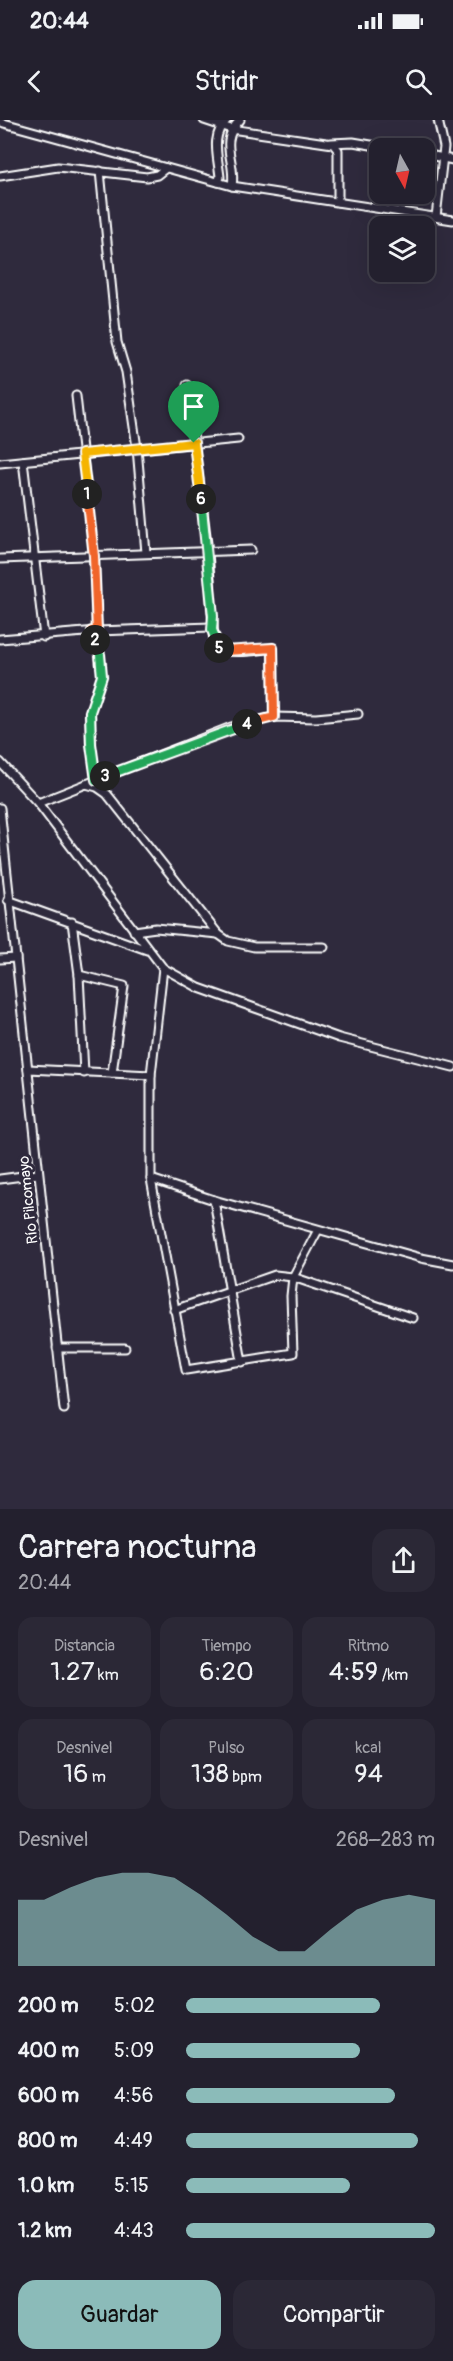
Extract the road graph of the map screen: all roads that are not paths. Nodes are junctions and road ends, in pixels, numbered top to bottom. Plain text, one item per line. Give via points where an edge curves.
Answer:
1 (204, 120) edge
2 (227, 120) edge
3 (240, 120) edge
4 (438, 120) edge
5 (0, 122) edge
6 (219, 126) junction
7 (231, 129) junction
8 (331, 143) junction
9 (369, 145) edge
10 (435, 156) edge
11 (443, 158) junction
12 (453, 160) edge
13 (166, 168) junction
14 (100, 171) junction
15 (0, 176) edge
16 (218, 182) junction
17 (232, 186) junction
18 (338, 202) junction
19 (436, 217) junction
20 (453, 220) edge
21 (187, 385) dead end
22 (76, 396) dead end
23 (238, 439) dead end
24 (194, 443) junction
25 (137, 448) junction
26 (82, 454) junction
27 (23, 461) junction
28 (0, 463) edge
29 (251, 550) dead end
30 (208, 552) junction
31 (146, 553) junction
32 (94, 556) junction
33 (34, 558) junction
34 (0, 560) edge
35 (211, 627) junction
36 (95, 631) junction
37 (44, 637) junction
38 (0, 639) edge
39 (358, 714) dead end
40 (274, 717) junction
41 (0, 762) edge
42 (96, 780) junction
43 (86, 784) junction
44 (38, 803) junction
45 (0, 808) edge
46 (8, 900) junction
47 (72, 922) junction
48 (134, 932) junction
49 (218, 934) junction
50 (324, 948) dead end
51 (149, 950) junction
52 (16, 958) junction
53 (0, 959) edge
54 (163, 968) junction
55 (79, 975) junction
56 (453, 1067) edge
57 (28, 1069) junction
58 (84, 1073) junction
59 (112, 1073) junction
60 (151, 1075) junction
61 (38, 1174) junction
62 (0, 1179) edge
63 (151, 1179) junction
64 (214, 1200) junction
65 (318, 1230) junction
66 (453, 1263) edge
67 (293, 1277) junction
68 (229, 1291) junction
69 (174, 1310) junction
70 (412, 1318) dead end
71 (57, 1348) junction
72 (125, 1348) dead end
73 (242, 1362) junction
74 (64, 1409) dead end

1 - 6 street
2 - 6 street
3 - 7 street
4 - 11 street
5 - 13 street
6 - 7 street
6 - 16 street
7 - 8 street
7 - 17 street via 228,138
8 - 9 street
8 - 18 street via 338,150
10 - 11 street
11 - 12 street
11 - 19 street
13 - 14 street via 147,177
13 - 16 street
14 - 15 street via 58,167
14 - 25 street via 117,342 126,372
16 - 17 street
17 - 18 street
18 - 19 street
19 - 20 street
21 - 24 street
22 - 26 street
23 - 24 street
24 - 25 street
24 - 30 street
25 - 26 street
25 - 31 street
26 - 27 street
26 - 32 street
27 - 28 street
27 - 33 street
29 - 30 street
30 - 31 street
30 - 35 street
31 - 32 street
32 - 33 street
32 - 36 street
33 - 34 street
33 - 37 street
35 - 36 street
35 - 40 street via 221,650 273,648
36 - 37 street
36 - 42 street via 102,676 90,712
37 - 38 street
39 - 40 street
40 - 42 street via 231,727
41 - 44 street
42 - 43 street
43 - 44 street
43 - 49 street via 107,794
44 - 48 street
45 - 46 street, Río Pilcomayo
46 - 47 street
46 - 52 street, Río Pilcomayo
47 - 51 street
47 - 55 street
48 - 49 street via 156,928
48 - 51 street
49 - 50 street via 228,941 254,947
51 - 54 street
52 - 53 street
52 - 57 street, Río Pilcomayo
54 - 56 street via 199,988 339,1038
54 - 60 street
55 - 58 street
55 - 59 street via 124,986
57 - 58 street
57 - 61 street, Río Pilcomayo
58 - 59 street
59 - 60 street
60 - 63 street
61 - 62 street
61 - 71 street, Río Pilcomayo
63 - 64 street
63 - 69 street
64 - 65 street
64 - 68 street
65 - 66 street
65 - 67 street
67 - 68 street via 275,1275
67 - 70 street
67 - 73 street via 293,1353
68 - 69 street
68 - 73 street
69 - 73 street via 186,1370
71 - 72 street
71 - 74 street, Río Pilcomayo

